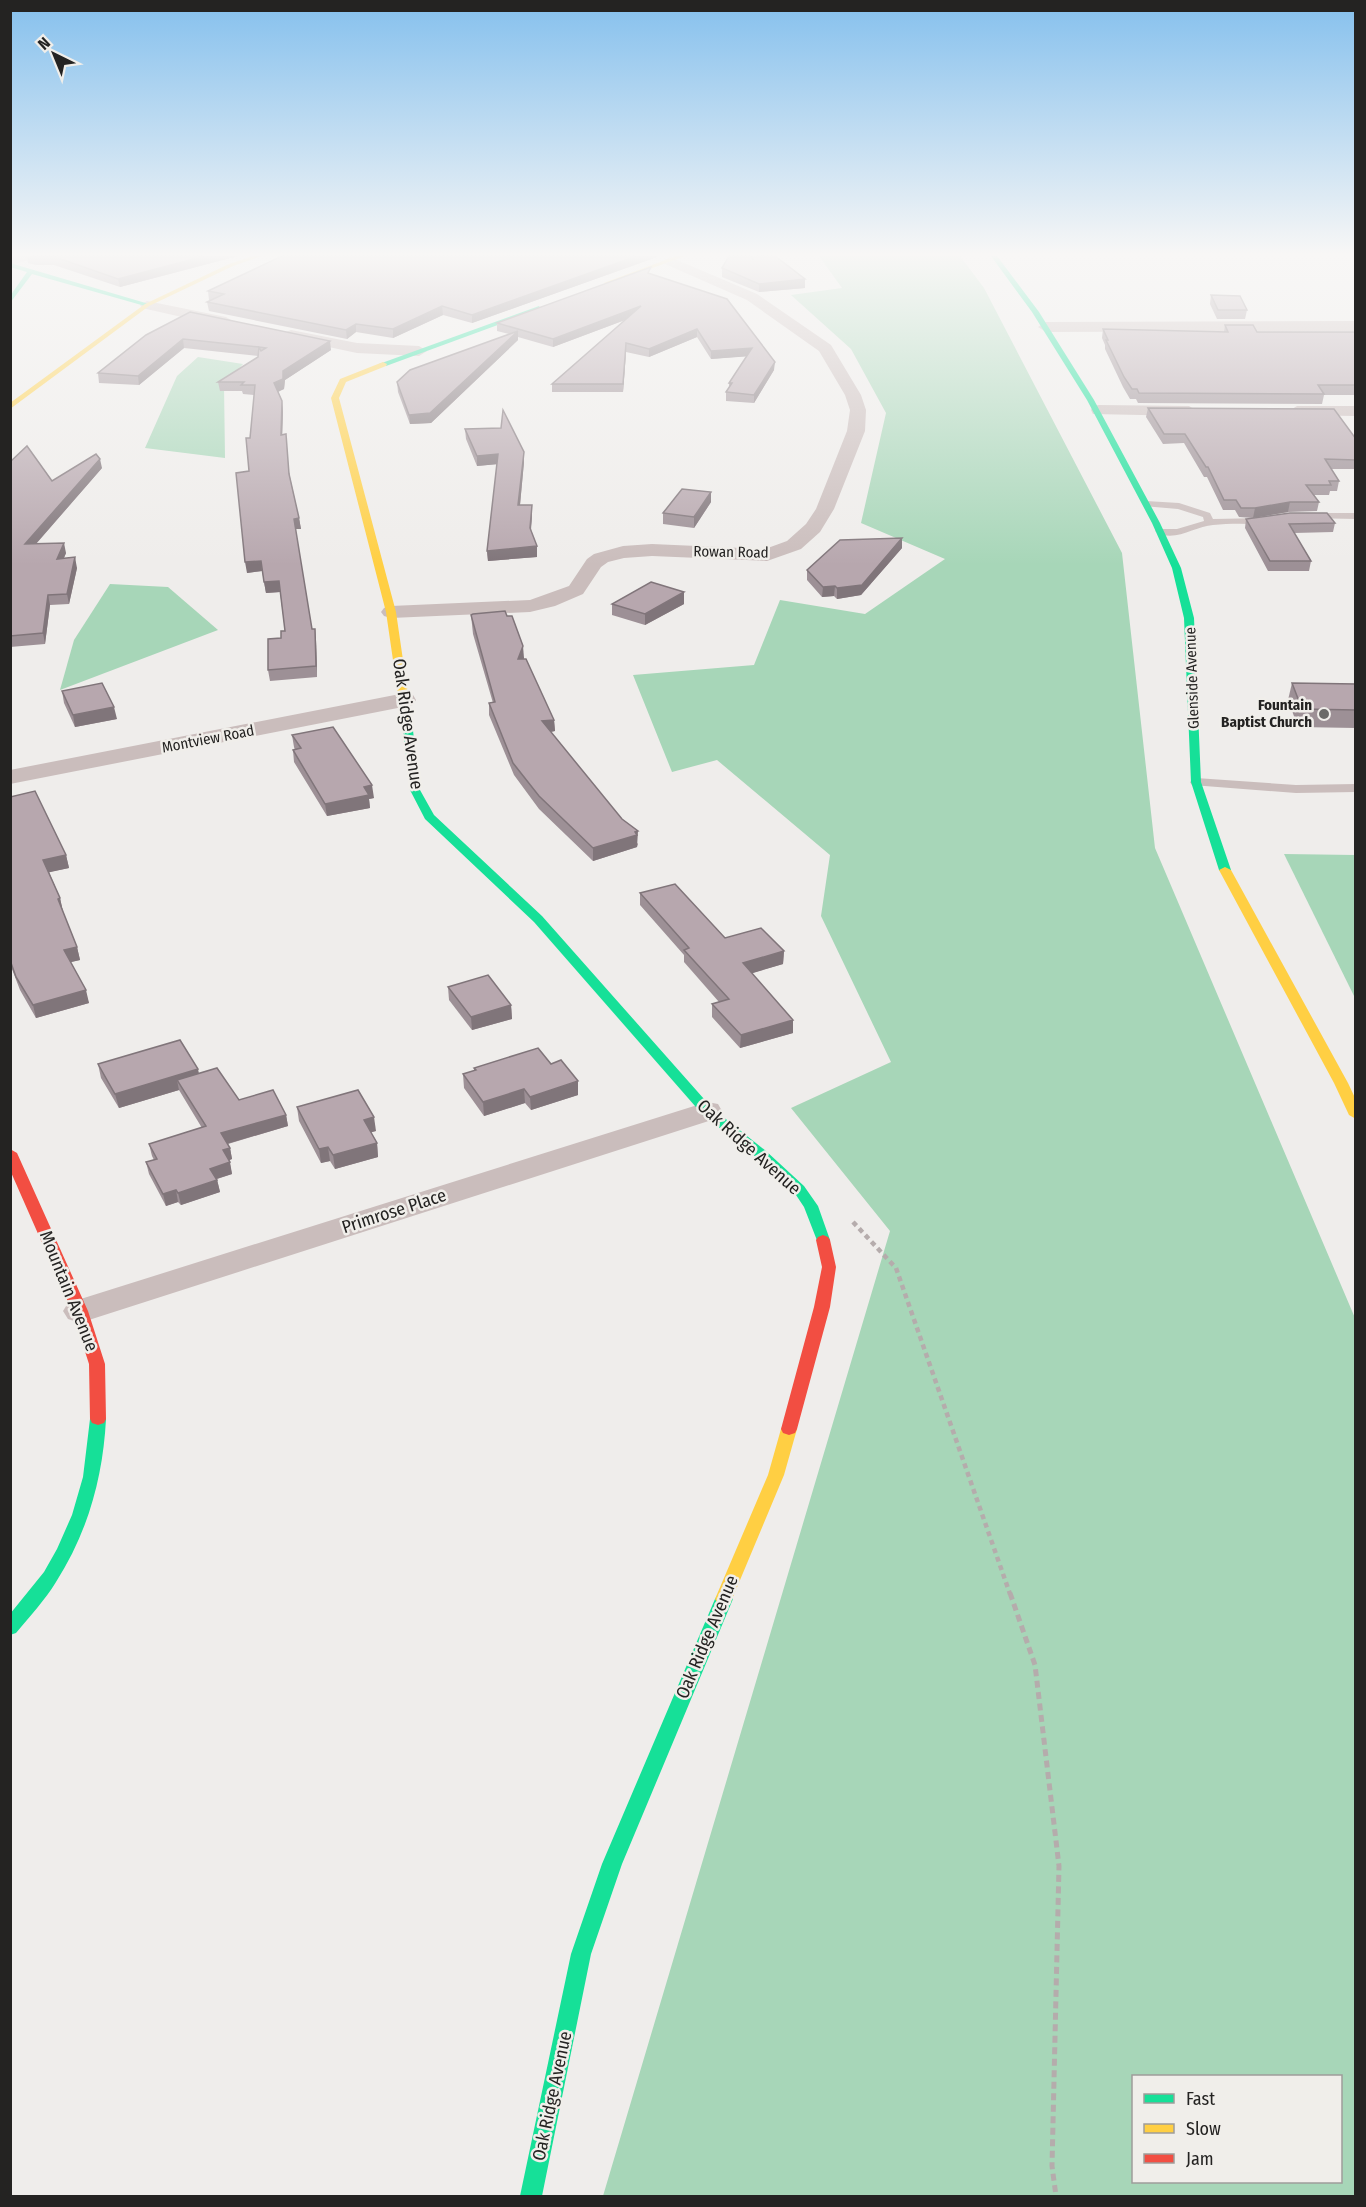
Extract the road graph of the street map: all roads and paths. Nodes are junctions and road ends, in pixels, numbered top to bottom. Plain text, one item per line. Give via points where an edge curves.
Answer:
1 (74, 359) edge
2 (374, 359) edge
3 (397, 359) edge
4 (833, 359) edge
5 (1066, 359) edge
6 (378, 366) junction
7 (10, 407) edge
8 (1099, 410) junction
9 (1207, 411) edge
10 (1275, 411) edge
11 (1356, 411) edge
12 (1146, 504) junction
13 (1299, 516) edge
14 (1356, 516) edge
15 (1275, 520) edge
16 (1209, 522) junction
17 (1160, 531) junction
18 (391, 612) junction
19 (405, 700) junction
20 (10, 777) edge
21 (1196, 782) junction
22 (1356, 788) edge
23 (707, 1111) junction
24 (1356, 1115) edge
25 (10, 1153) edge
26 (811, 1206) junction
27 (80, 1311) junction
28 (10, 1628) edge
29 (531, 2196) edge
30 (1056, 2196) edge

1 - 7 street
2 - 6 street
3 - 6 street, Oak Ridge Avenue
4 - 18 street, Rowan Road via 858,410 856,431 825,509 813,528 794,544 767,555 652,550 602,558 576,590 540,604
5 - 8 street, Glenside Avenue
6 - 18 street, Oak Ridge Avenue via 344,381 335,398
8 - 9 street
8 - 12 street, Glenside Avenue
10 - 11 street
12 - 16 lane via 1179,506 1207,515
12 - 17 street, Glenside Avenue
13 - 14 lane
15 - 16 lane
16 - 17 lane via 1177,532
17 - 21 street, Glenside Avenue via 1178,568 1189,618
18 - 19 street, Oak Ridge Avenue
19 - 20 street, Montview Road
19 - 23 street, Oak Ridge Avenue via 415,790 429,816 538,919
21 - 22 lane via 1296,789
21 - 24 street, Glenside Avenue via 1228,877
23 - 26 street, Oak Ridge Avenue via 782,1172
23 - 27 street, Primrose Place
25 - 27 street, Mountain Avenue
26 - 29 street, Oak Ridge Avenue via 829,1267 822,1307 776,1475 612,1864 581,1954
26 - 30 path via 856,1223 896,1268 1035,1665 1059,1866 1052,2166
27 - 28 street, Mountain Avenue via 98,1364 97,1453 80,1520 55,1570

